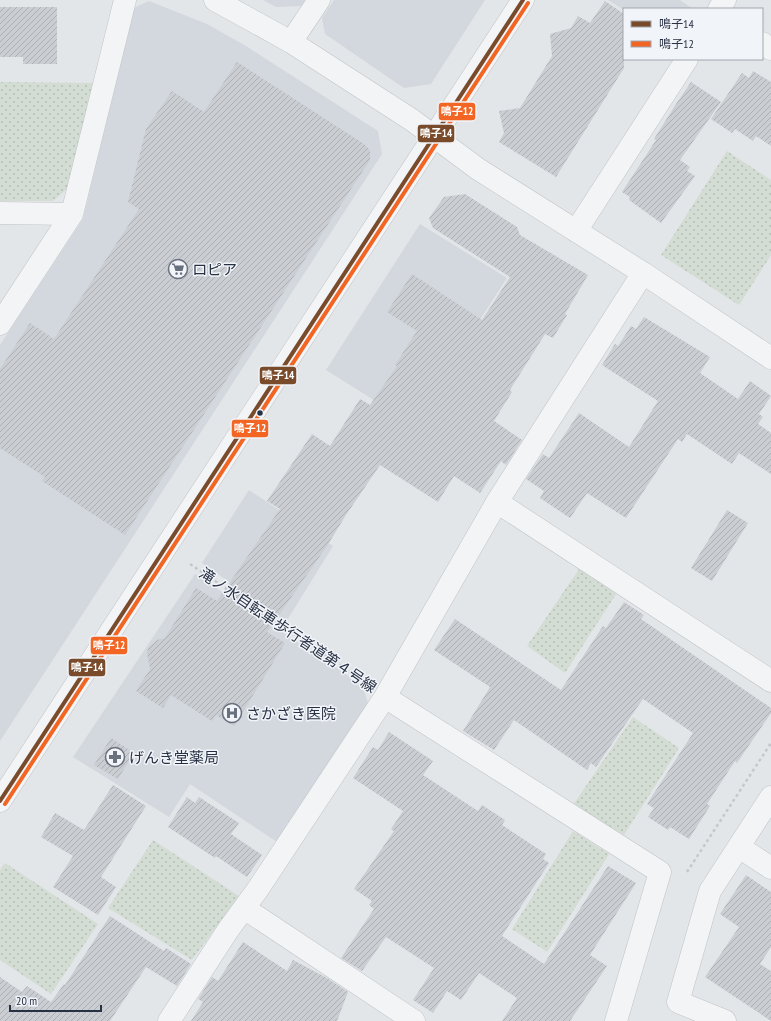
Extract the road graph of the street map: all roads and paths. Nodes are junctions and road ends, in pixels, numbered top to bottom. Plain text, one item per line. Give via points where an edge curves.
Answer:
1 (125, 0) edge
2 (215, 0) edge
3 (319, 0) edge
4 (524, 0) edge
5 (291, 42) junction
6 (686, 60) edge
7 (434, 137) junction
8 (0, 213) edge
9 (72, 214) junction
10 (576, 231) junction
11 (643, 273) junction
12 (0, 324) edge
13 (771, 358) edge
14 (497, 502) junction
15 (190, 564) dead end
16 (771, 681) edge
17 (385, 697) junction
18 (771, 797) edge
19 (0, 801) edge
20 (739, 847) junction
21 (771, 868) edge
22 (244, 908) junction
23 (169, 1021) edge
24 (414, 1021) edge
25 (616, 1021) edge
26 (725, 1021) edge

1 - 9 street
2 - 5 street
3 - 5 street
4 - 7 street
5 - 7 street
6 - 10 street
7 - 10 street via 478,169
7 - 19 street
8 - 9 street
9 - 12 street
10 - 11 street
11 - 13 street
11 - 14 street
14 - 16 street
14 - 17 street
15 - 17 path, 滝ノ水自転車歩行者道第４号線
17 - 22 street
17 - 25 street via 660,872
18 - 20 street
20 - 21 street
20 - 26 street via 710,891 678,1002
22 - 23 street
22 - 24 street

